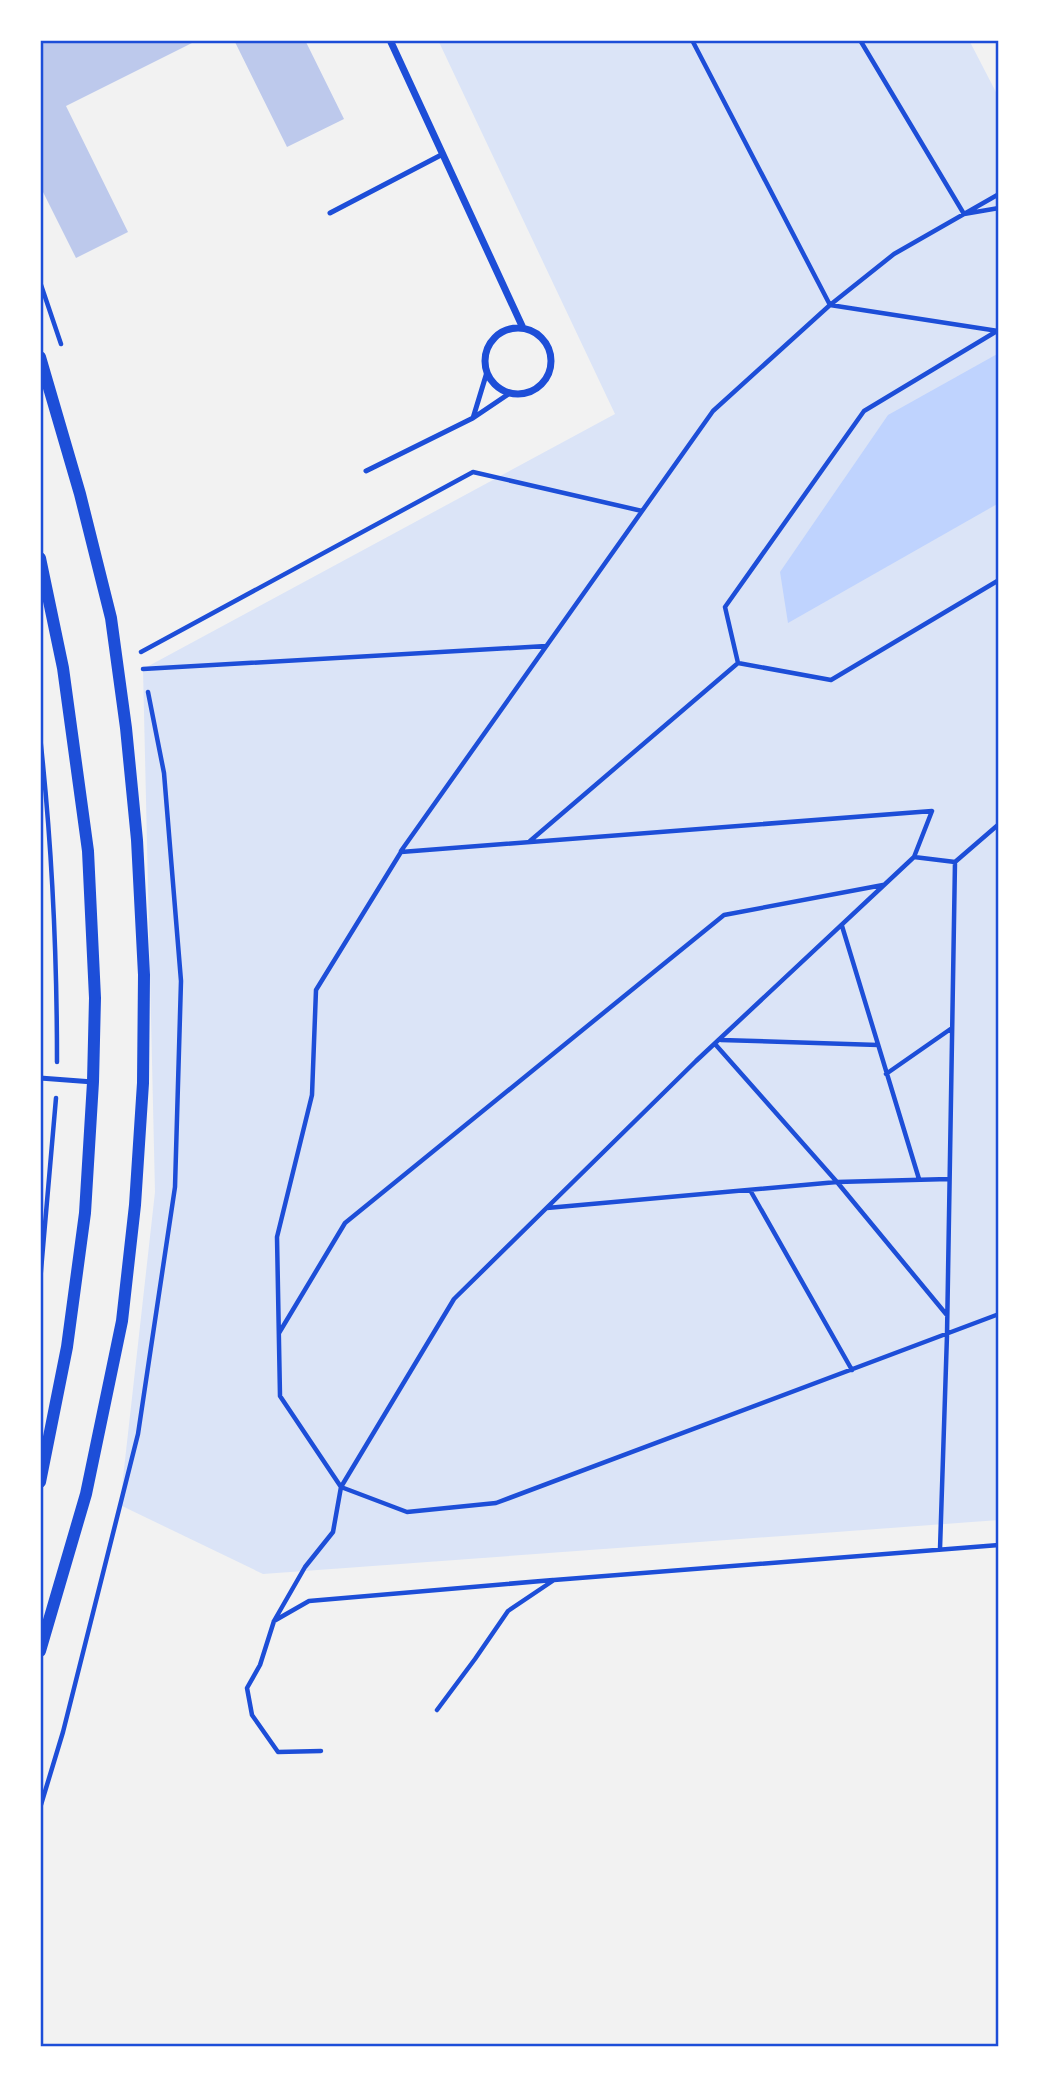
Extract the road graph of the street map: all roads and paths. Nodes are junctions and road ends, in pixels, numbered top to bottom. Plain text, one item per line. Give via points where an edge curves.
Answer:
1 (390, 40) edge
2 (692, 40) edge
3 (860, 40) edge
4 (443, 154) junction
5 (999, 194) edge
6 (999, 208) edge
7 (330, 214) dead end
8 (964, 214) junction
9 (830, 305) junction
10 (523, 328) junction
11 (998, 331) edge
12 (40, 357) edge
13 (487, 372) junction
14 (510, 393) junction
15 (473, 418) junction
16 (366, 471) dead end
17 (642, 511) junction
18 (40, 558) edge
19 (999, 580) edge
20 (547, 646) junction
21 (141, 652) dead end
22 (738, 663) junction
23 (143, 668) dead end
24 (40, 736) edge
25 (999, 824) edge
26 (529, 842) junction
27 (401, 852) junction
28 (914, 857) junction
29 (955, 862) junction
30 (886, 884) junction
31 (842, 925) junction
32 (952, 1028) junction
33 (720, 1040) junction
34 (715, 1044) junction
35 (878, 1045) junction
36 (886, 1073) junction
37 (40, 1078) edge
38 (57, 1079) junction
39 (93, 1082) junction
40 (919, 1179) junction
41 (949, 1179) junction
42 (837, 1182) junction
43 (750, 1191) junction
44 (547, 1208) junction
45 (40, 1282) edge
46 (999, 1314) edge
47 (947, 1315) junction
48 (279, 1334) junction
49 (947, 1335) junction
50 (852, 1370) junction
51 (40, 1482) edge
52 (341, 1487) junction
53 (999, 1545) edge
54 (940, 1549) junction
55 (554, 1580) junction
56 (274, 1621) junction
57 (40, 1651) edge
58 (437, 1710) dead end
59 (63, 1732) dead end
60 (321, 1751) dead end
61 (40, 1808) edge

1 - 4 street
2 - 9 path
3 - 8 path
4 - 7 lane
4 - 10 street
5 - 8 path
6 - 8 path
8 - 9 path via 894,254
9 - 11 path
9 - 17 path via 713,411
10 - 13 street via 501,332 493,340 487,350
10 - 14 street via 543,339 552,359 551,370 539,387
11 - 22 path via 864,411 725,607
12 - 57 street via 111,618 137,840 144,988 135,1205 122,1321 86,1494
13 - 14 street via 492,382
13 - 15 lane
14 - 15 lane
15 - 16 lane
17 - 20 path
17 - 21 path via 473,472
18 - 39 street via 63,668 88,850 95,998
19 - 22 path via 831,680
20 - 23 path
20 - 27 path
22 - 26 path
24 - 38 path via 51,832
25 - 29 path
26 - 27 path
26 - 28 path via 932,811
27 - 48 path via 316,990 312,1095 277,1237
28 - 29 path
28 - 30 path
29 - 32 path
30 - 31 path
30 - 48 path via 724,915 345,1223
31 - 33 path
31 - 35 path
32 - 36 path
32 - 41 path
33 - 34 path
33 - 35 path
34 - 42 path
34 - 44 path
35 - 36 path
36 - 40 path
37 - 38 lane
38 - 39 lane
38 - 45 path
39 - 51 street via 82,1240 67,1347
40 - 41 path
40 - 42 path
41 - 47 path
42 - 43 path
42 - 47 path
43 - 44 path
43 - 50 path
44 - 52 path via 454,1300
46 - 49 path
47 - 49 path
48 - 52 path via 279,1396
49 - 50 path
49 - 54 path
50 - 52 path via 496,1503 407,1511
52 - 56 path via 333,1532 305,1567
53 - 54 path
54 - 55 path
55 - 56 path via 309,1601
55 - 58 path via 508,1611
56 - 60 path via 247,1688 252,1715 278,1752
59 - 61 path

